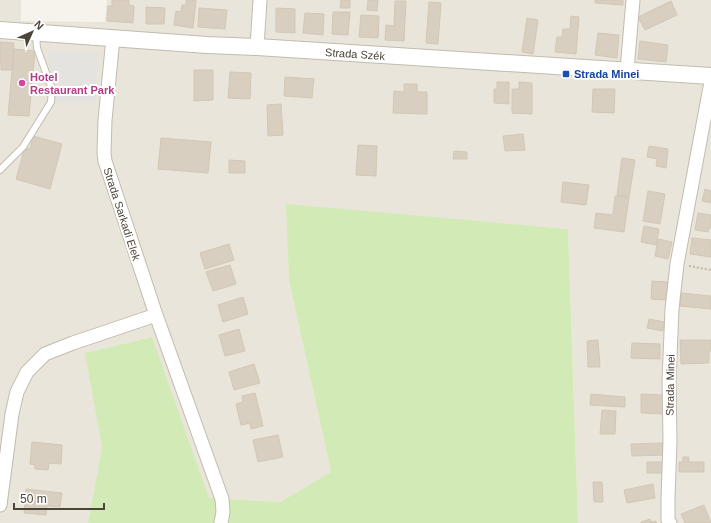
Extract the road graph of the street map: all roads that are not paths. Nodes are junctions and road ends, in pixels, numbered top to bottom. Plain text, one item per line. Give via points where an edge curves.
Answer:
1 (260, 0) edge
2 (633, 0) edge
3 (0, 30) edge
4 (35, 32) junction
5 (113, 38) junction
6 (257, 47) junction
7 (627, 70) junction
8 (711, 76) edge
9 (711, 82) edge
10 (0, 170) edge
11 (156, 315) junction
12 (0, 505) edge
13 (221, 523) edge
14 (670, 523) edge

1 - 6 street
2 - 7 street
3 - 4 street, Strada Szék
4 - 5 street, Strada Szék
4 - 10 lane via 37,48 52,89 51,102 23,147
5 - 6 street, Strada Szék
5 - 11 street, Strada Sarkadi Elek via 105,120 105,161
6 - 7 street, Strada Szék
7 - 8 street, Strada Szék
9 - 14 street, Strada Minei via 677,264 672,309 669,380
11 - 12 street via 45,354 27,372 17,392 12,414
11 - 13 street, Strada Sarkadi Elek via 222,499 224,512

